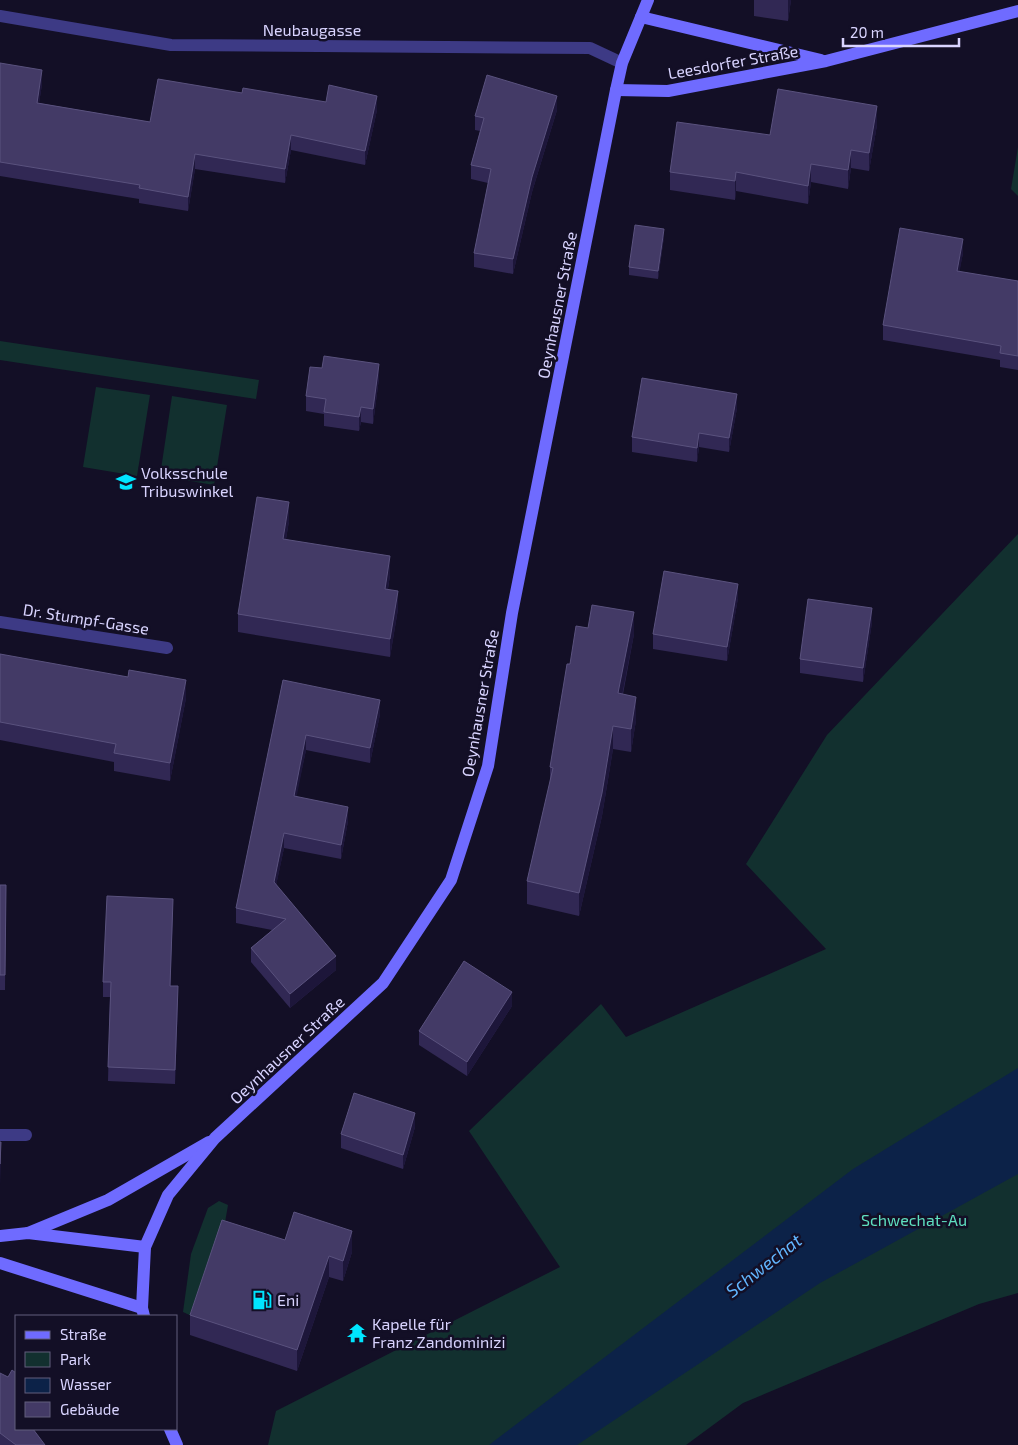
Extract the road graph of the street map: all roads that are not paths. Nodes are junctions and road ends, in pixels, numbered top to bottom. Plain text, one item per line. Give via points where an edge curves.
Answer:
1 (648, 0) edge
2 (1018, 11) edge
3 (0, 16) edge
4 (641, 17) junction
5 (826, 61) junction
6 (622, 63) junction
7 (616, 90) junction
8 (0, 622) edge
9 (167, 648) dead end
10 (0, 1135) edge
11 (26, 1135) dead end
12 (216, 1138) junction
13 (28, 1233) junction
14 (0, 1236) edge
15 (145, 1246) junction
16 (0, 1263) edge
17 (143, 1312) edge
18 (170, 1430) edge
19 (177, 1445) edge

1 - 4 street, Oeynhausner Straße
2 - 5 street, Leesdorfer Straße
3 - 6 street, Neubaugasse via 171,45 590,48
4 - 5 street, Leesdorfer Straße
4 - 6 street, Oeynhausner Straße
5 - 7 street, Leesdorfer Straße via 668,91
6 - 7 street, Oeynhausner Straße
7 - 12 street, Oeynhausner Straße via 512,613 488,766 451,880 383,983
8 - 9 street, Dr. Stumpf-Gasse
10 - 11 street
12 - 13 street via 108,1200
12 - 15 street, Oeynhausner Straße via 168,1195
13 - 14 street
13 - 15 street
15 - 17 street, Oeynhausner Straße
16 - 17 street
18 - 19 street

